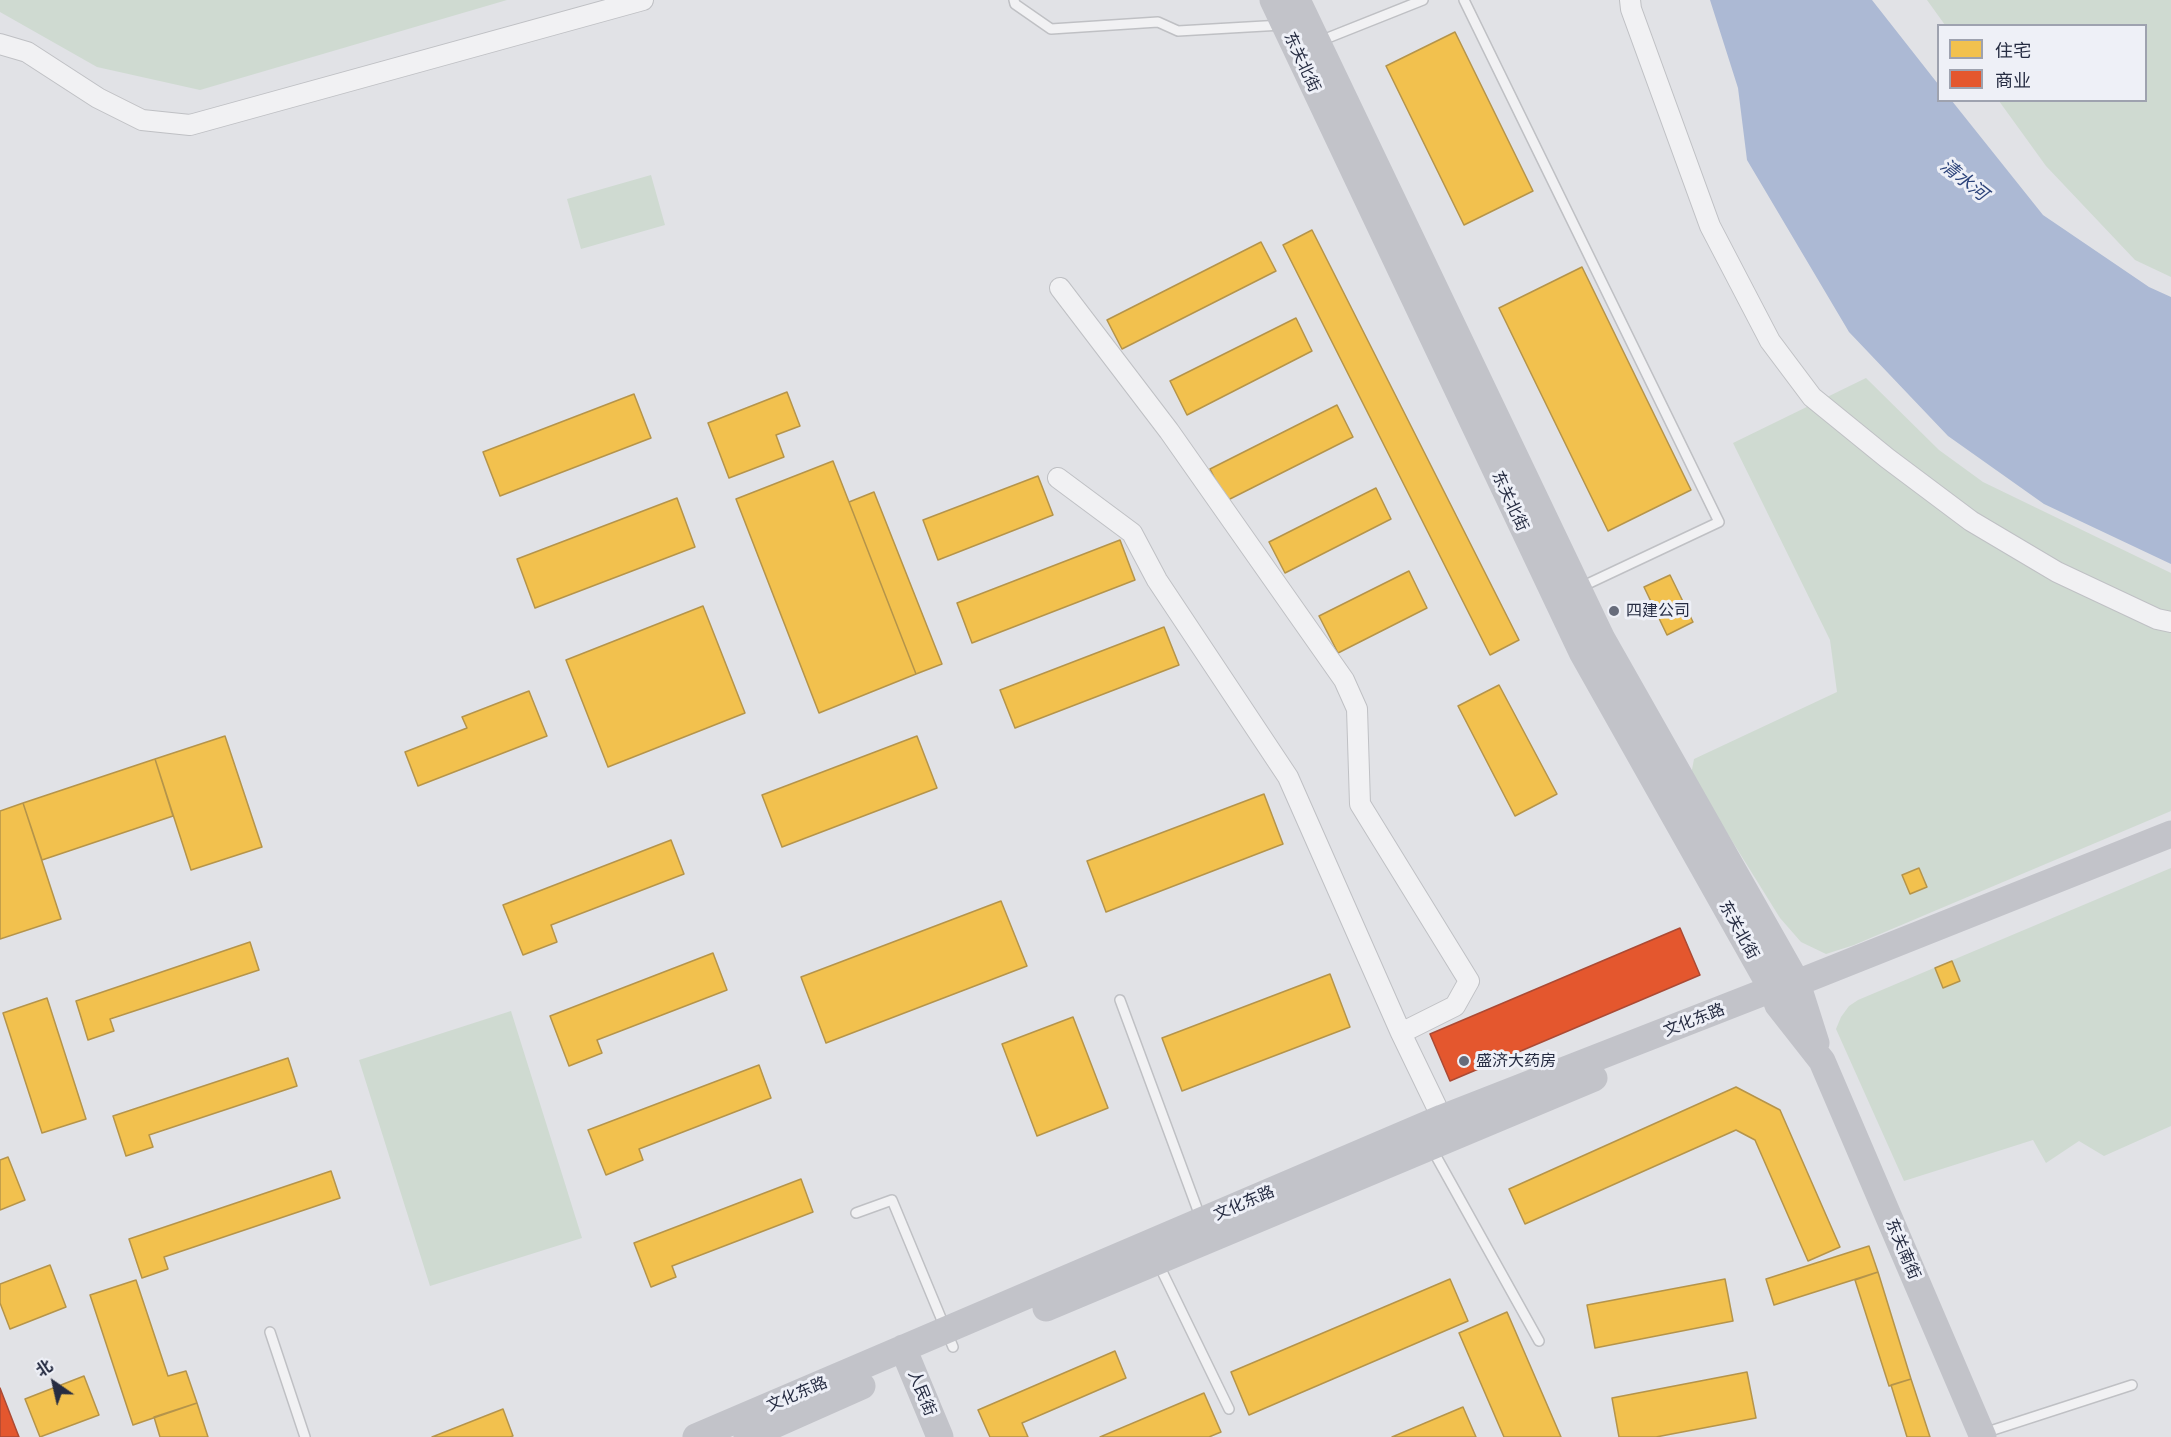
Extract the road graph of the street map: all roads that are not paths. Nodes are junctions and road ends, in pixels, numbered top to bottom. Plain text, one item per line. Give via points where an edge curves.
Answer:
1 (644, 0) edge
2 (1014, 0) edge
3 (1273, 0) edge
4 (1298, 0) edge
5 (1423, 0) edge
6 (1464, 0) edge
7 (1630, 0) edge
8 (1285, 25) junction
9 (1318, 42) junction
10 (0, 44) edge
11 (1060, 288) dead end
12 (1058, 478) dead end
13 (1577, 588) junction
14 (2171, 622) edge
15 (2168, 837) edge
16 (1782, 992) junction
17 (1120, 1000) dead end
18 (1401, 1033) junction
19 (1442, 1119) junction
20 (1430, 1147) junction
21 (856, 1213) dead end
22 (1202, 1221) junction
23 (1157, 1261) junction
24 (270, 1332) dead end
25 (949, 1338) junction
26 (1539, 1341) dead end
27 (907, 1357) junction
28 (2132, 1385) dead end
29 (1229, 1409) dead end
30 (1982, 1435) edge
31 (305, 1437) edge
32 (696, 1437) edge
33 (747, 1437) edge
34 (940, 1437) edge

1 - 10 street via 190,125 142,120 98,98 27,52
2 - 8 lane via 1050,29 1158,22 1179,31
3 - 8 main road, 东关北街
4 - 9 main road, 东关北街
5 - 9 lane
6 - 13 lane via 1719,522
7 - 14 street via 1710,226 1770,341 1812,397 1971,521 2057,572
8 - 16 main road, 东关北街 via 1582,652
9 - 13 main road, 东关北街
11 - 18 street via 1169,431 1344,681 1356,709 1360,804 1469,981 1455,1006
12 - 18 street via 1132,533 1157,580 1288,777
13 - 16 main road, 东关北街
15 - 16 main road, 文化东路
16 - 19 main road, 文化东路
16 - 20 main road, 文化东路 via 1720,1026
16 - 30 main road, 东关南街 via 1822,1061
17 - 22 lane
18 - 19 street
19 - 22 main road, 文化东路
20 - 23 main road, 文化东路
20 - 26 lane
21 - 25 lane via 892,1200
22 - 25 main road, 文化东路
23 - 25 main road, 文化东路
23 - 29 lane
24 - 31 lane
25 - 27 main road, 文化东路
27 - 32 main road, 文化东路
27 - 33 main road, 文化东路
27 - 34 main road, 人民街
28 - 30 lane

